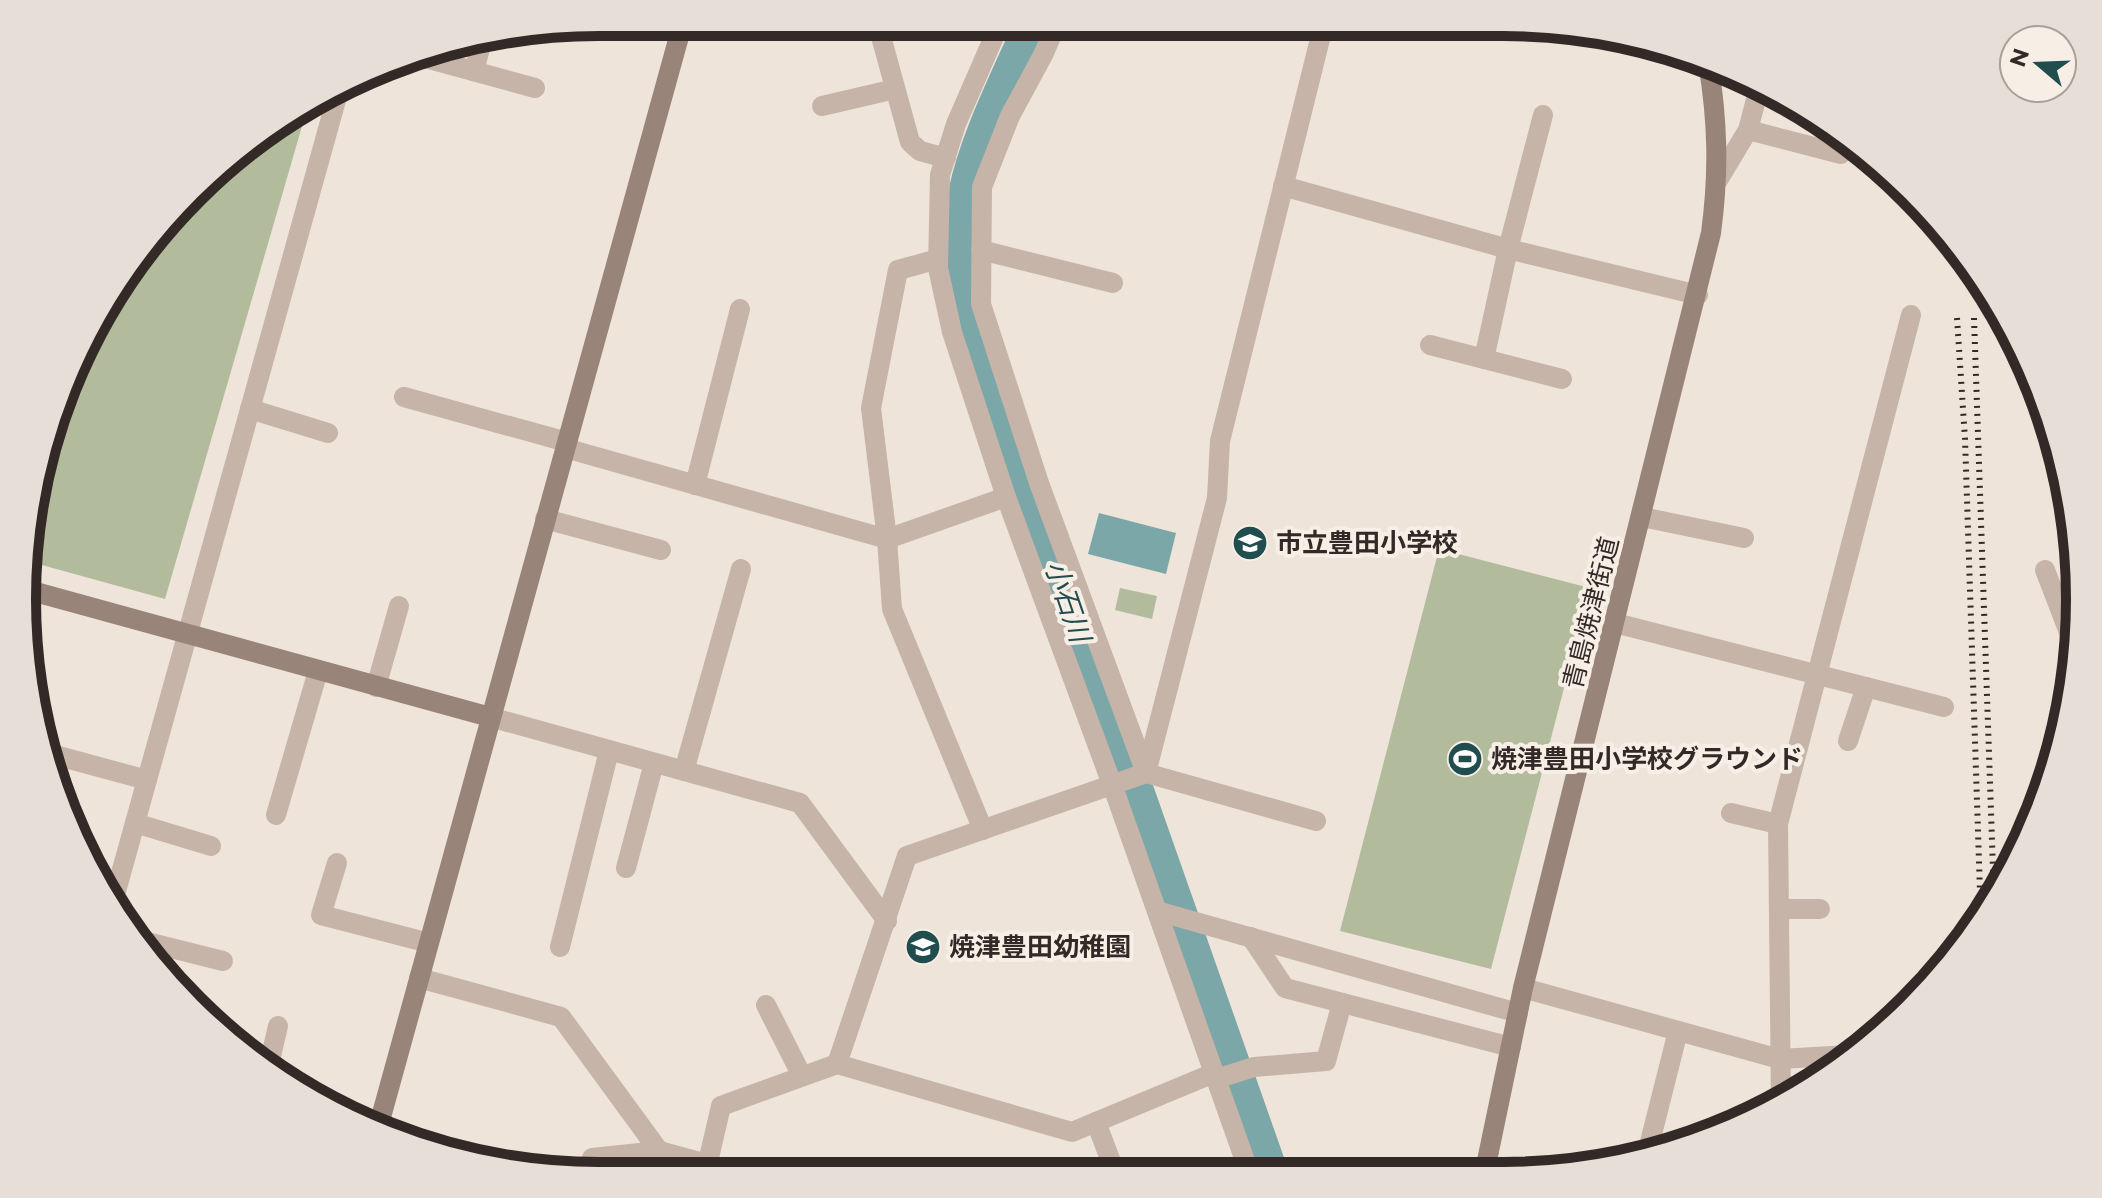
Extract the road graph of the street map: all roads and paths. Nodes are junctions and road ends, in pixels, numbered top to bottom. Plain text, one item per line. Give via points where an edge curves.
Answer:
1 (679, 36) edge
2 (881, 36) edge
3 (994, 36) edge
4 (1051, 36) edge
5 (1321, 36) edge
6 (480, 49) edge
7 (435, 61) edge
8 (474, 71) junction
9 (1711, 76) edge
10 (535, 88) dead end
11 (895, 89) junction
12 (1757, 96) edge
13 (336, 101) edge
14 (822, 106) dead end
15 (1543, 115) dead end
16 (1748, 130) junction
17 (1841, 154) dead end
18 (946, 158) junction
19 (1718, 180) junction
20 (1283, 186) junction
21 (1508, 249) junction
22 (981, 250) junction
23 (938, 259) junction
24 (1113, 283) dead end
25 (1698, 295) junction
26 (740, 309) dead end
27 (1911, 315) dead end
28 (1430, 345) dead end
29 (1484, 359) junction
30 (1562, 379) dead end
31 (404, 397) dead end
32 (250, 409) junction
33 (328, 433) dead end
34 (566, 445) junction
35 (695, 485) junction
36 (1006, 497) junction
37 (1642, 517) junction
38 (545, 519) junction
39 (1744, 538) dead end
40 (887, 539) junction
41 (661, 550) dead end
42 (741, 569) dead end
43 (2045, 570) dead end
44 (36, 592) edge
45 (399, 606) dead end
46 (1615, 623) junction
47 (2065, 623) edge
48 (187, 636) junction
49 (318, 671) junction
50 (1816, 675) junction
51 (376, 687) junction
52 (1866, 687) junction
53 (1944, 707) dead end
54 (490, 717) junction
55 (1848, 741) dead end
56 (609, 751) junction
57 (58, 756) edge
58 (654, 763) junction
59 (684, 771) junction
60 (1146, 773) junction
61 (147, 780) junction
62 (1113, 787) junction
63 (1731, 813) dead end
64 (276, 815) dead end
65 (1316, 821) dead end
66 (135, 823) junction
67 (1778, 824) junction
68 (983, 830) junction
69 (211, 846) dead end
70 (337, 863) dead end
71 (626, 868) dead end
72 (117, 889) edge
73 (1779, 909) junction
74 (1820, 909) dead end
75 (1157, 911) junction
76 (887, 921) junction
77 (1251, 937) junction
78 (429, 943) junction
79 (153, 944) edge
80 (560, 947) dead end
81 (223, 961) dead end
82 (419, 978) junction
83 (1523, 988) junction
84 (1342, 1003) junction
85 (766, 1005) dead end
86 (1518, 1013) junction
87 (278, 1026) dead end
88 (1678, 1031) junction
89 (1511, 1047) junction
90 (271, 1056) edge
91 (1832, 1056) edge
92 (1780, 1059) junction
93 (837, 1064) junction
94 (802, 1076) junction
95 (1215, 1076) junction
96 (1781, 1089) edge
97 (381, 1118) edge
98 (1096, 1122) junction
99 (1650, 1143) edge
100 (659, 1151) junction
101 (592, 1158) dead end
102 (688, 1162) edge
103 (708, 1162) edge
104 (1111, 1162) edge
105 (1245, 1162) edge
106 (1487, 1162) edge

1 - 34 street
2 - 11 street
3 - 18 street
4 - 22 street via 1010,116 982,187
5 - 20 street
6 - 8 street
7 - 8 street
8 - 10 street
9 - 19 street, 青島焼津街道
11 - 14 street
11 - 18 street via 910,142 920,151
12 - 16 street
13 - 32 street
15 - 21 street
16 - 17 street
16 - 19 street
18 - 23 street via 940,175
19 - 25 street, 青島焼津街道
20 - 21 street
20 - 60 street via 1220,441 1217,498
21 - 25 street
21 - 29 street
22 - 24 street
22 - 60 street via 981,304 993,346
23 - 36 street via 952,332
23 - 40 street via 898,270 871,408
25 - 37 street, 青島焼津街道
26 - 35 street
27 - 50 street
28 - 29 street
29 - 30 street
31 - 34 street
32 - 33 street
32 - 48 street
34 - 35 street
34 - 38 street
35 - 40 street
36 - 40 street
36 - 62 street
37 - 39 street
37 - 46 street, 青島焼津街道
38 - 41 street
38 - 54 street
40 - 68 street via 892,609
42 - 59 street
43 - 47 street
44 - 48 street
45 - 51 street
46 - 50 street
46 - 83 street, 青島焼津街道
48 - 49 street
48 - 61 street
49 - 51 street
49 - 64 street
50 - 52 street
50 - 67 street
51 - 54 street
52 - 53 street
52 - 55 street
54 - 56 street
54 - 78 street
56 - 58 street
56 - 80 street
57 - 61 street
58 - 59 street
58 - 71 street
59 - 76 street via 800,803
60 - 62 street
60 - 65 street
61 - 66 street
62 - 68 street
62 - 75 street
63 - 67 street
66 - 69 street
66 - 72 street
67 - 73 street
68 - 76 street via 907,856
70 - 78 street via 321,915
73 - 74 street
73 - 92 street
75 - 77 street
75 - 95 street
76 - 93 street
77 - 84 street via 1285,988
77 - 86 street
78 - 82 street
79 - 81 street
82 - 97 street
82 - 100 street via 561,1017
83 - 86 street, 青島焼津街道
83 - 88 street
84 - 89 street
84 - 95 street via 1326,1061
85 - 94 street
86 - 89 street, 青島焼津街道
87 - 90 street
88 - 92 street
88 - 99 street
89 - 106 street, 青島焼津街道
91 - 92 street
92 - 96 street
93 - 94 street
93 - 98 street via 1072,1132
94 - 103 street via 721,1106
95 - 98 street
95 - 105 street
98 - 104 street
100 - 101 street
100 - 102 street

